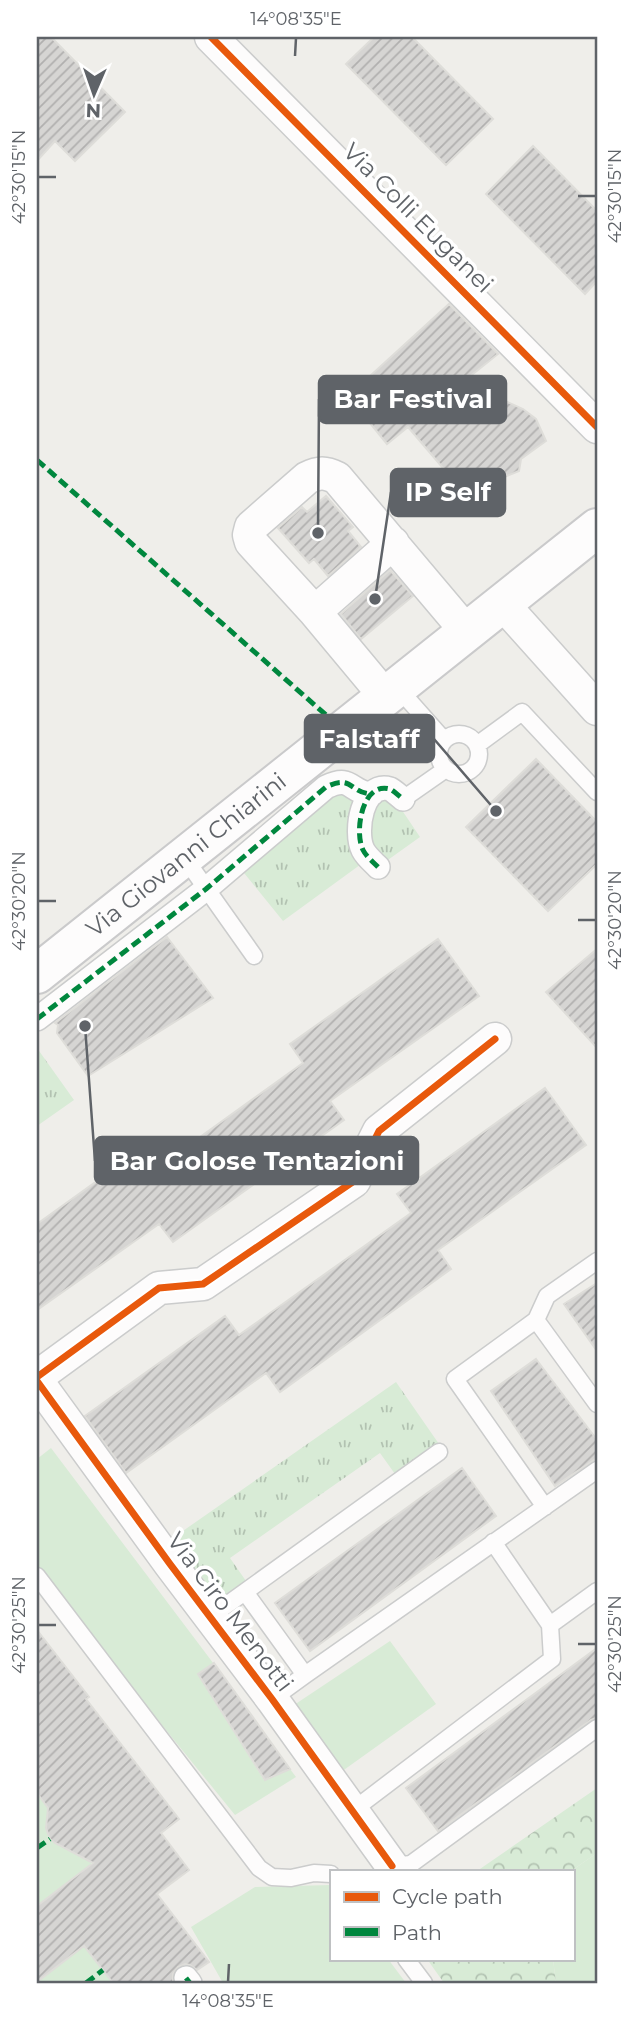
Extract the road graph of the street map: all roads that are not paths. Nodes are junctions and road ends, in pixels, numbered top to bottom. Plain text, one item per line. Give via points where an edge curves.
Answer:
1 (211, 37) edge
2 (597, 427) edge
3 (597, 528) edge
4 (393, 543) junction
5 (502, 603) junction
6 (316, 612) junction
7 (467, 632) junction
8 (391, 692) junction
9 (597, 709) edge
10 (444, 740) junction
11 (477, 745) junction
12 (446, 769) junction
13 (597, 792) edge
14 (372, 794) junction
15 (403, 799) joint
16 (184, 857) junction
17 (377, 867) dead end
18 (206, 889) junction
19 (254, 956) dead end
20 (39, 966) edge
21 (37, 1019) edge
22 (495, 1040) dead end
23 (597, 1261) edge
24 (536, 1320) junction
25 (37, 1379) edge
26 (597, 1404) edge
27 (439, 1452) dead end
28 (597, 1470) edge
29 (545, 1507) junction
30 (493, 1542) junction
31 (37, 1576) edge
32 (597, 1591) edge
33 (245, 1592) junction
34 (210, 1617) junction
35 (551, 1625) junction
36 (304, 1675) junction
37 (272, 1699) junction
38 (597, 1728) edge
39 (352, 1811) junction
40 (392, 1866) joint
41 (330, 1874) edge
42 (407, 1960) edge
43 (424, 1983) edge

1 - 2 street, Via Colli Euganei
3 - 5 main road, Via Giovanni Chiarini
4 - 6 street
4 - 6 street via 338,478 328,473 307,478 251,527 251,542
4 - 7 street
5 - 7 main road, Via Giovanni Chiarini
5 - 9 street
6 - 8 street
7 - 8 main road, Via Giovanni Chiarini
8 - 10 lane
8 - 16 main road, Via Giovanni Chiarini
10 - 11 lane via 462,734
10 - 12 lane via 440,758
11 - 12 lane via 478,758 471,770 458,773
11 - 13 lane via 522,712
12 - 15 lane
14 - 15 street via 387,789
14 - 17 street via 359,820 362,849
14 - 18 street via 346,783 326,788
16 - 18 lane
16 - 20 main road, Via Giovanni Chiarini
18 - 19 lane
18 - 21 street
22 - 25 street via 380,1131 354,1181 203,1284 159,1288
23 - 24 lane via 547,1296
24 - 26 lane
24 - 29 lane via 455,1379
25 - 34 street, Via Ciro Menotti
27 - 33 lane
28 - 29 lane, Via Ciro Menotti
29 - 30 lane, Via Ciro Menotti
30 - 35 lane
30 - 36 lane, Via Ciro Menotti
31 - 41 lane via 259,1868 272,1877
32 - 35 lane
33 - 34 lane
33 - 36 lane
34 - 37 street, Via Ciro Menotti
35 - 39 lane via 552,1659
36 - 37 lane, Via Ciro Menotti
37 - 39 street, Via Ciro Menotti
38 - 40 lane, Via Ciro Menotti via 411,1864
39 - 40 street, Via Ciro Menotti
42 - 43 lane

